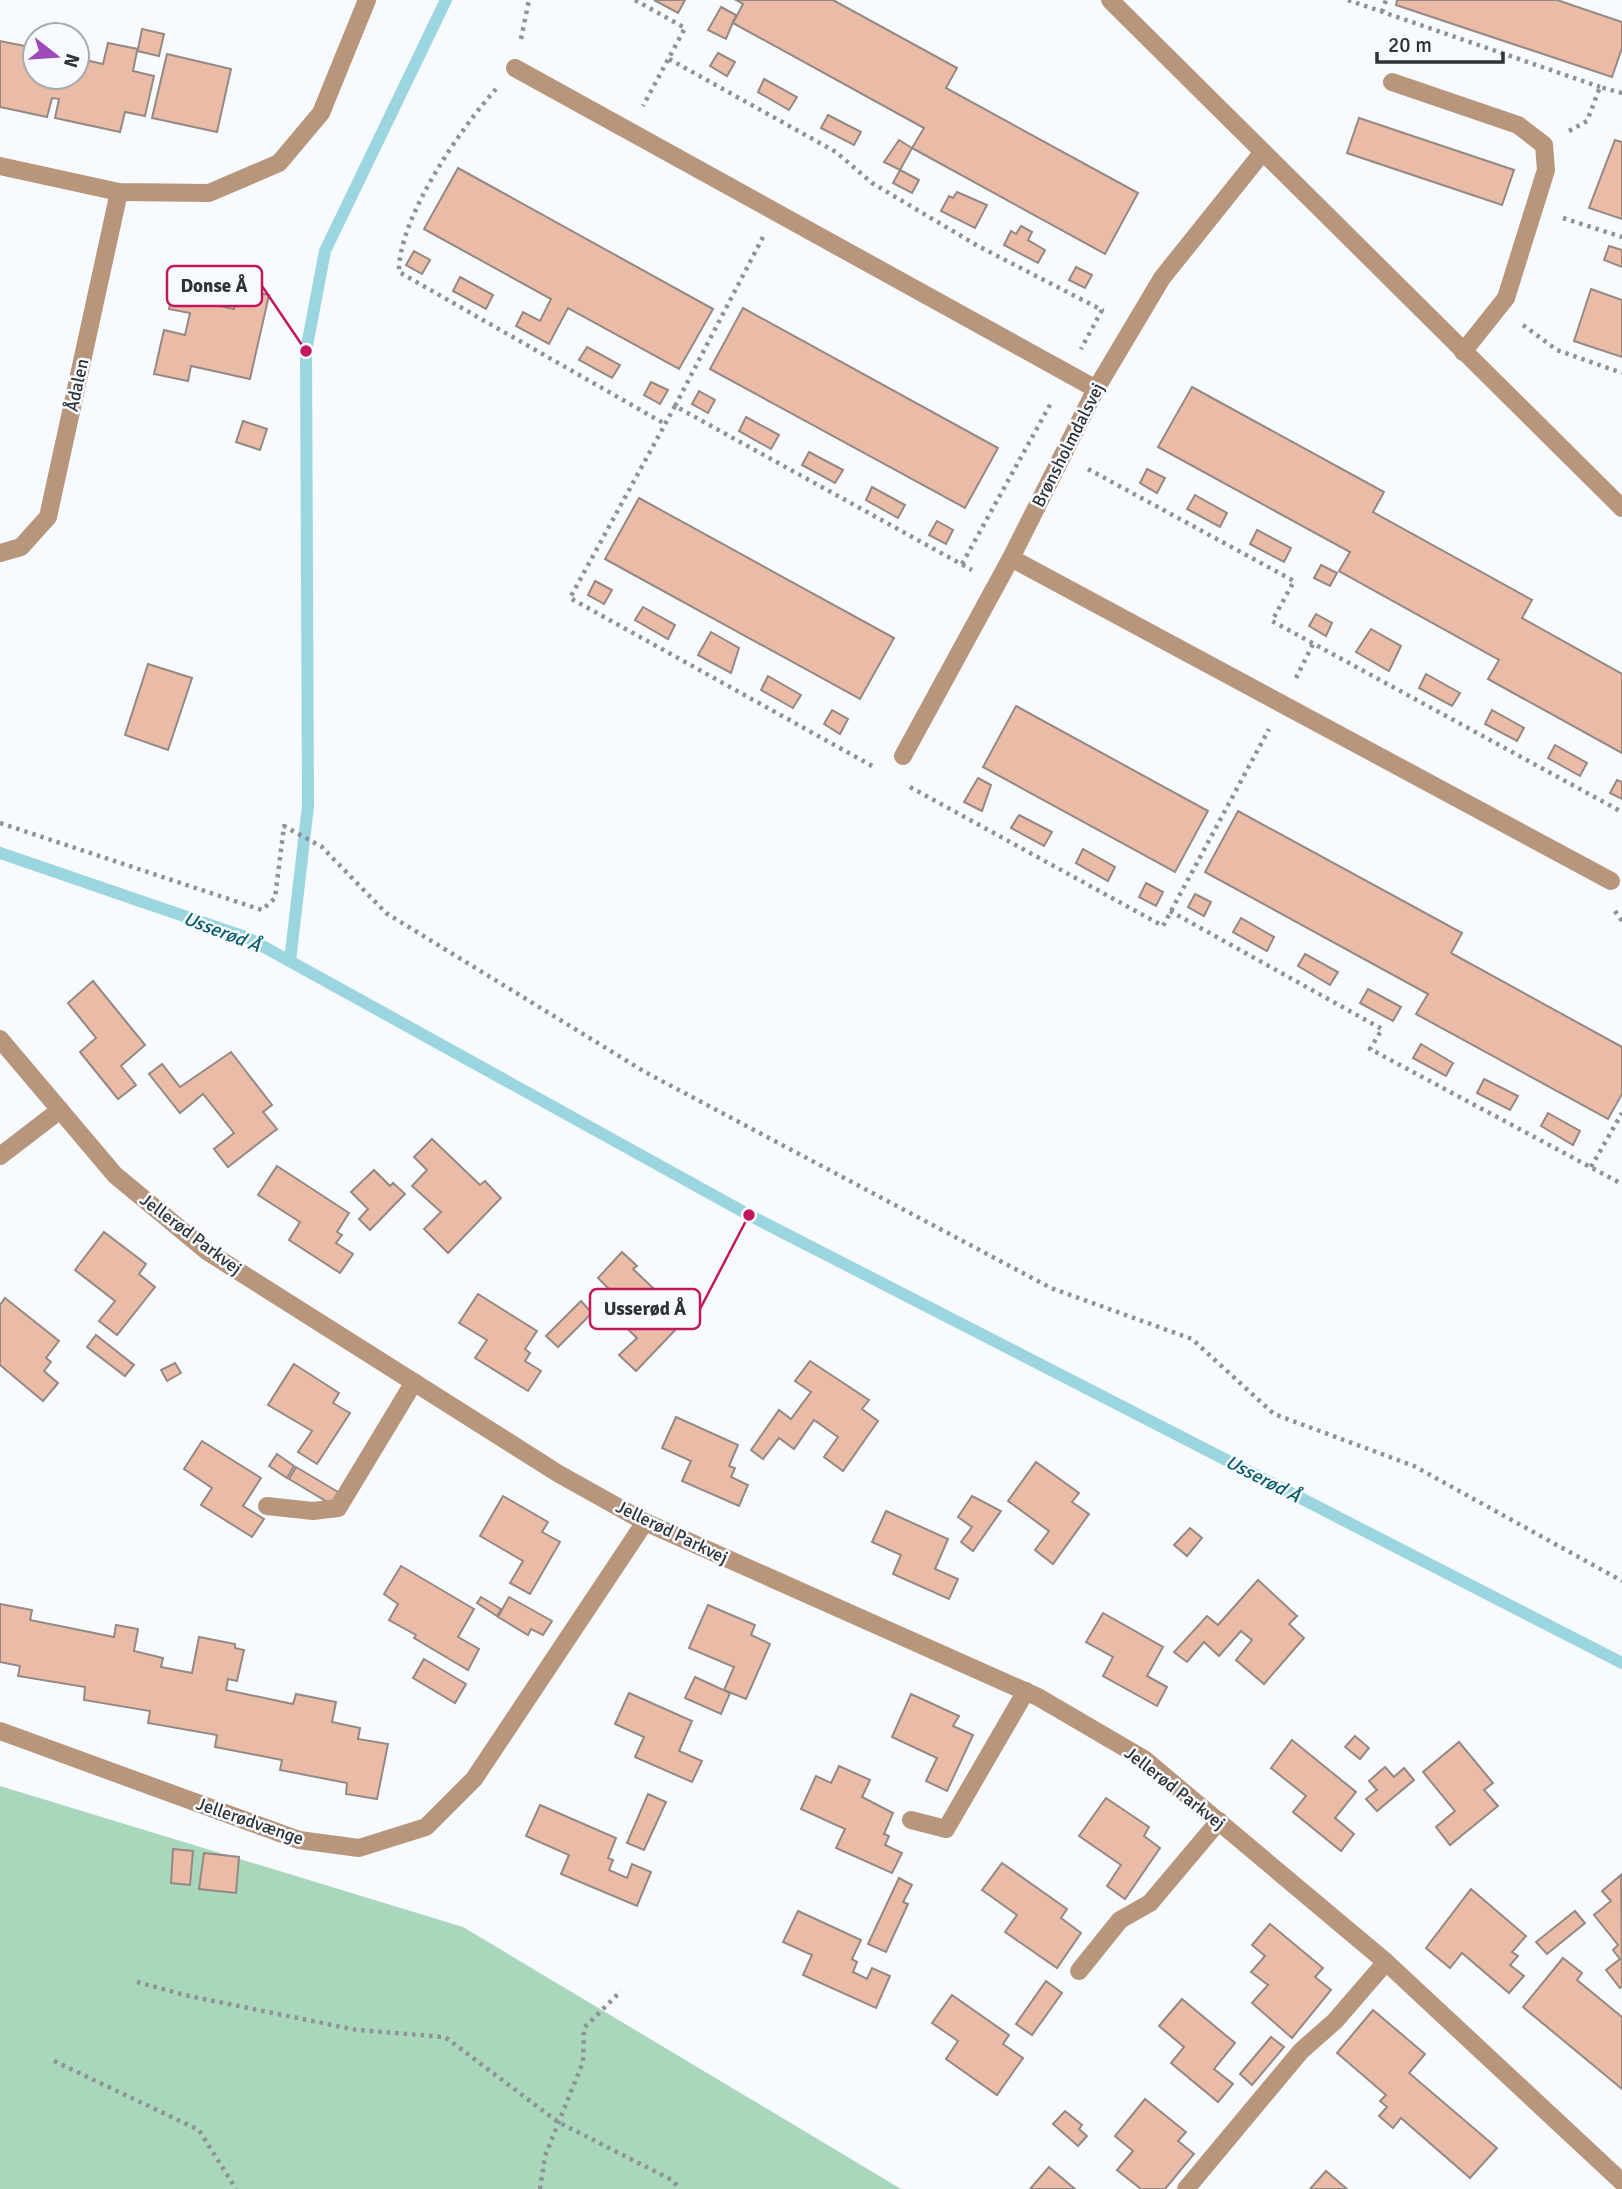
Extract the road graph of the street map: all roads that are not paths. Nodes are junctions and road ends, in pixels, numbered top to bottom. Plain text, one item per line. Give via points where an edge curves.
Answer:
1 (367, 0) edge
2 (1110, 0) edge
3 (515, 68) road end
4 (1391, 82) dead end
5 (1262, 153) junction
6 (0, 166) edge
7 (119, 192) junction
8 (1463, 352) junction
9 (1096, 389) junction
10 (1622, 508) edge
11 (0, 553) edge
12 (1011, 558) junction
13 (903, 756) road end
14 (1611, 881) dead end
15 (0, 1039) edge
16 (60, 1110) junction
17 (0, 1156) edge
18 (414, 1382) junction
19 (267, 1506) dead end
20 (645, 1522) junction
21 (1026, 1691) junction
22 (0, 1731) edge
23 (911, 1820) dead end
24 (1219, 1821) junction
25 (1386, 1962) junction
26 (1079, 1971) dead end
27 (1622, 2182) edge
28 (1186, 2189) edge

1 - 7 street via 321,113 279,163 209,193
2 - 5 street
3 - 9 street
4 - 8 street via 1518,125 1544,145 1546,170 1506,298
5 - 8 street
5 - 9 street, Brønsholmdalsvej via 1162,278
6 - 7 street
7 - 11 street, Ådalen via 48,517 21,547
8 - 10 street
9 - 12 street, Brønsholmdalsvej
12 - 13 street, Brønsholmdalsvej
12 - 14 street
15 - 16 street, Jellerød Parkvej
16 - 17 street
16 - 18 street, Jellerød Parkvej via 114,1175 208,1252
18 - 19 street via 338,1508 313,1511
18 - 20 street, Jellerød Parkvej via 559,1474
20 - 21 street, Jellerød Parkvej
20 - 22 street, Jellerødvænge via 474,1779 426,1827 359,1848 299,1840
21 - 23 street via 946,1829
21 - 24 street, Jellerød Parkvej via 1144,1759
24 - 25 street, Jellerød Parkvej
24 - 26 street via 1150,1903 1120,1920
25 - 27 street, Jellerød Parkvej
25 - 28 street via 1335,2021 1301,2051

